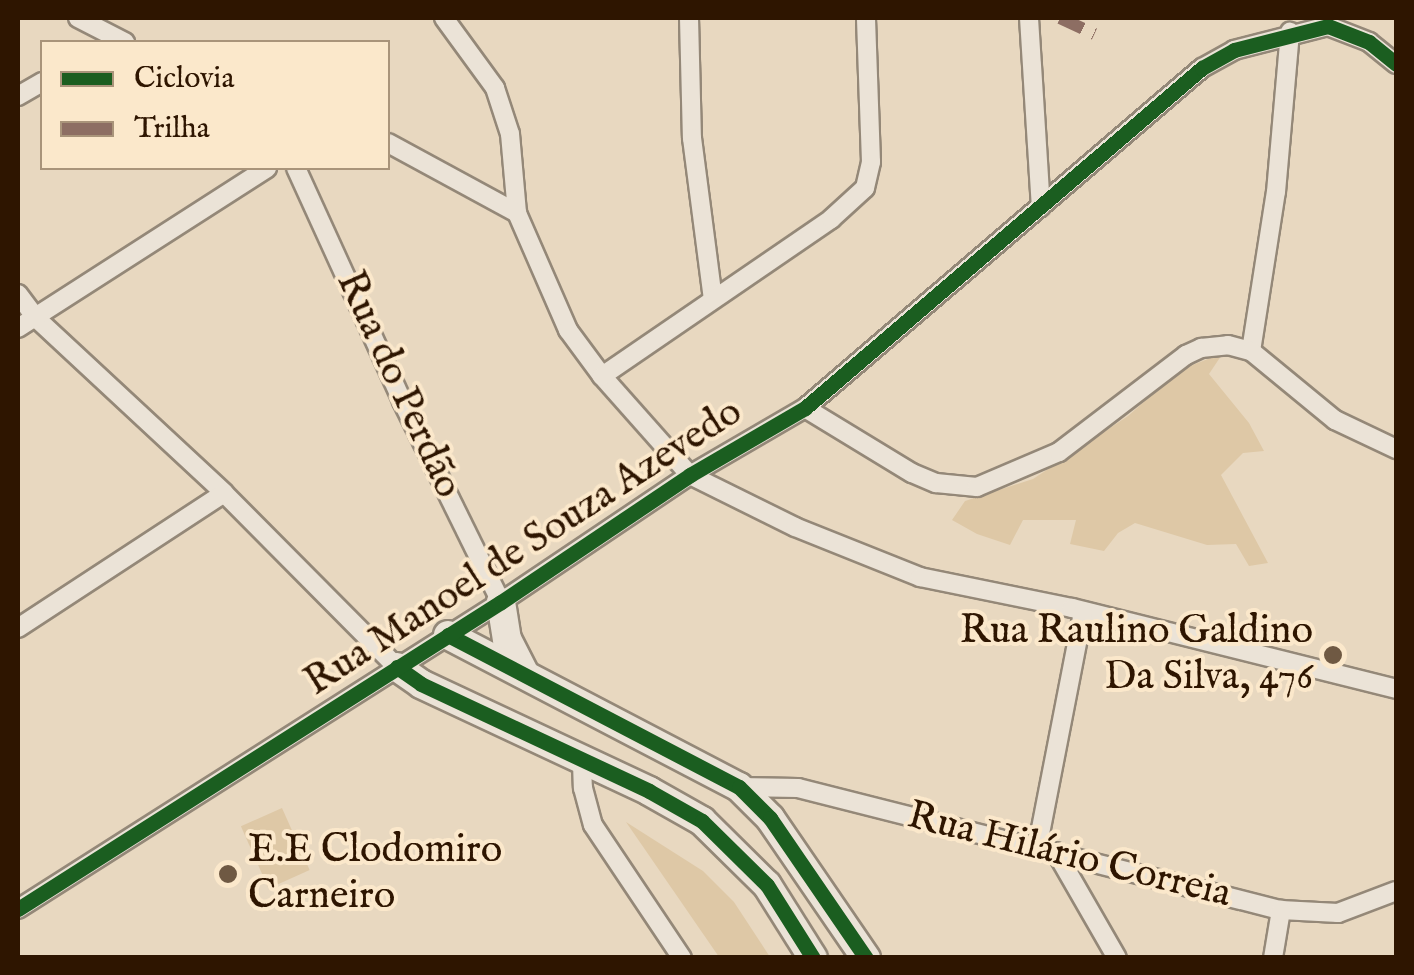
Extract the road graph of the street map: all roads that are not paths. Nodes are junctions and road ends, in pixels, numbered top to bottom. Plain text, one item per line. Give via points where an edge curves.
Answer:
1 (78, 18) edge
2 (444, 18) edge
3 (689, 18) edge
4 (866, 18) edge
5 (1029, 18) edge
6 (1290, 32) junction
7 (116, 40) edge
8 (1396, 64) edge
9 (40, 83) edge
10 (18, 96) edge
11 (390, 145) edge
12 (297, 170) edge
13 (242, 174) edge
14 (1040, 207) junction
15 (517, 213) junction
16 (18, 294) edge
17 (713, 299) junction
18 (36, 318) junction
19 (18, 328) edge
20 (1251, 351) junction
21 (602, 376) junction
22 (805, 408) junction
23 (1396, 449) edge
24 (690, 475) junction
25 (224, 494) junction
26 (501, 602) junction
27 (1082, 612) junction
28 (18, 628) edge
29 (448, 635) junction
30 (397, 668) junction
31 (524, 673) junction
32 (1396, 689) edge
33 (582, 764) junction
34 (738, 787) junction
35 (1047, 850) junction
36 (1396, 892) edge
37 (18, 908) edge
38 (1282, 910) junction
39 (682, 958) edge
40 (813, 958) edge
41 (866, 958) edge
42 (1116, 958) edge
43 (1273, 958) edge

1 - 7 street
2 - 15 street via 495,88 510,134
3 - 17 street via 692,138
4 - 17 street via 868,184 850,204
5 - 14 street
6 - 8 street, Rua Manoel de Souza Azevedo via 1328,26 1350,32
6 - 14 street, Rua Manoel de Souza Azevedo via 1202,68
6 - 20 street via 1276,192
9 - 10 street
11 - 15 street
12 - 26 street, Rua do Perdão
13 - 18 street
14 - 22 street, Rua Manoel de Souza Azevedo
15 - 21 street via 568,330
16 - 18 street
17 - 21 street
18 - 19 street
18 - 25 street
20 - 22 street via 1201,348 1059,452 977,487 912,473
20 - 23 street via 1334,420
21 - 24 street
22 - 24 street, Rua Manoel de Souza Azevedo
24 - 26 street, Rua Manoel de Souza Azevedo
24 - 27 street via 920,577
25 - 28 street
25 - 30 street
26 - 29 street, Rua Manoel de Souza Azevedo
26 - 31 street via 507,639
27 - 32 street
27 - 35 street
29 - 30 street, Rua Manoel de Souza Azevedo
29 - 31 street
30 - 33 street
30 - 37 street, Rua Manoel de Souza Azevedo
31 - 34 street
33 - 39 street via 593,825
33 - 40 street via 702,821 767,885
34 - 35 street, Rua Hilário Correia via 798,788
34 - 41 street via 770,818
35 - 38 street, Rua Hilário Correia
35 - 42 street
36 - 38 street, Rua Hilário Correia via 1338,913
38 - 43 street

